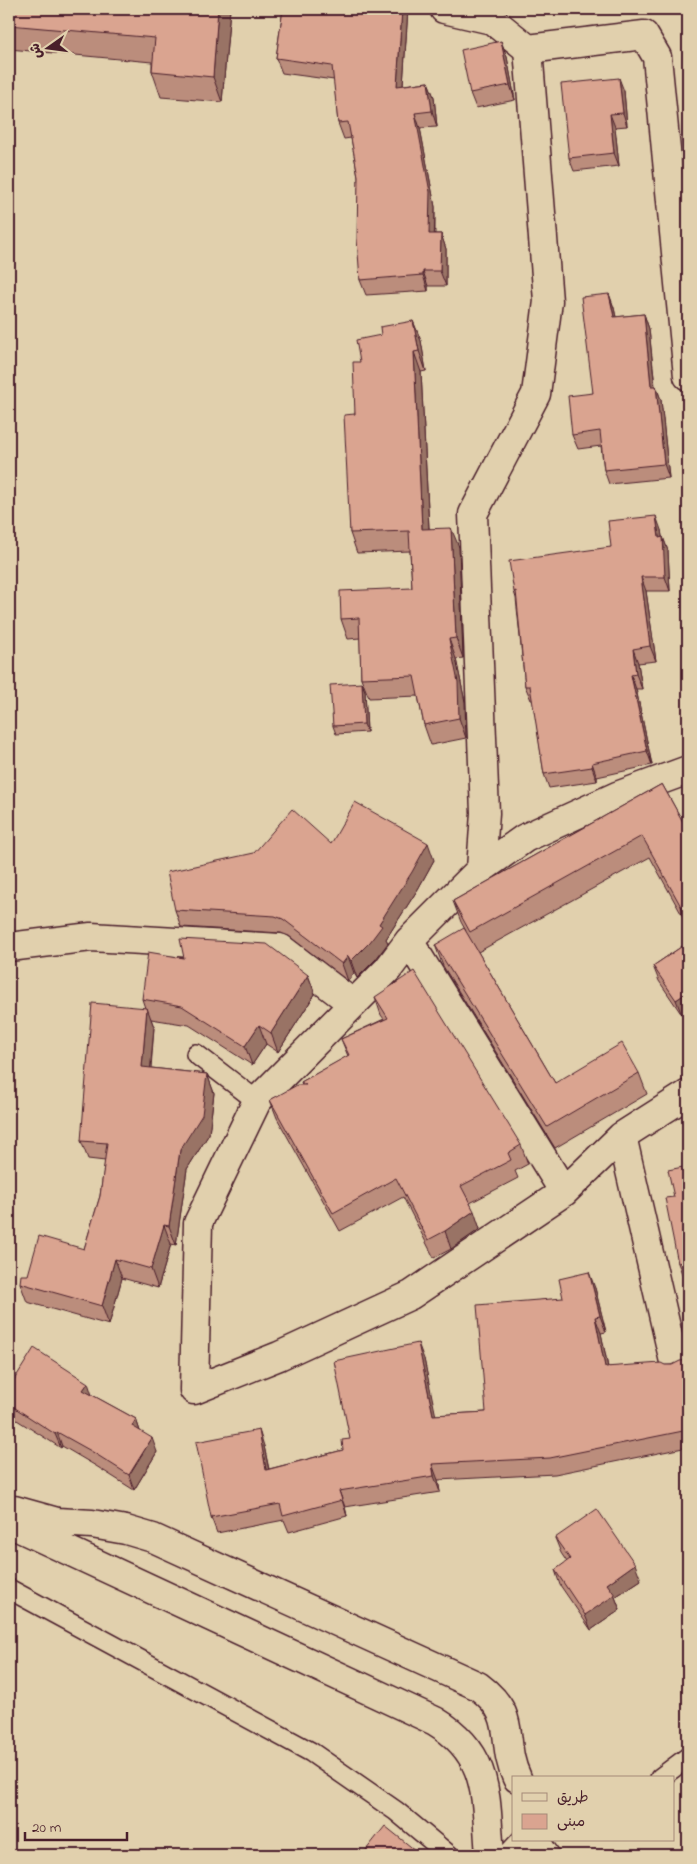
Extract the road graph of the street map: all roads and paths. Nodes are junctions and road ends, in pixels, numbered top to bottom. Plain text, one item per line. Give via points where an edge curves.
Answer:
1 (444, 9) edge
2 (528, 48) junction
3 (688, 376) edge
4 (688, 770) edge
5 (481, 869) junction
6 (409, 941) junction
7 (9, 947) edge
8 (352, 1003) junction
9 (196, 1054) dead end
10 (688, 1094) edge
11 (257, 1101) junction
12 (622, 1136) junction
13 (564, 1192) junction
14 (676, 1366) edge
15 (9, 1508) edge
16 (9, 1523) edge
17 (9, 1589) edge
18 (688, 1757) edge
19 (516, 1776) edge
20 (663, 1776) edge
21 (524, 1842) edge
22 (541, 1842) edge
23 (449, 1855) edge
24 (490, 1855) edge
25 (513, 1855) edge
26 (550, 1855) edge

1 - 2 street via 492,20
2 - 3 street via 644,35 657,57
2 - 5 street via 548,301 536,394 473,514 485,813
4 - 5 street via 617,796 525,838
5 - 6 street
6 - 8 street via 388,969
6 - 13 street
7 - 8 street via 91,937 280,948
8 - 11 street
9 - 11 lane
10 - 12 street
11 - 13 street via 198,1223 194,1390 279,1356 411,1295
12 - 13 street
12 - 14 street
15 - 19 street via 57,1522 92,1524 153,1538 478,1686 490,1695 506,1720
16 - 24 street via 450,1730 464,1743 481,1777
17 - 23 lane via 311,1752 396,1811
18 - 20 lane
21 - 25 street
22 - 26 lane

